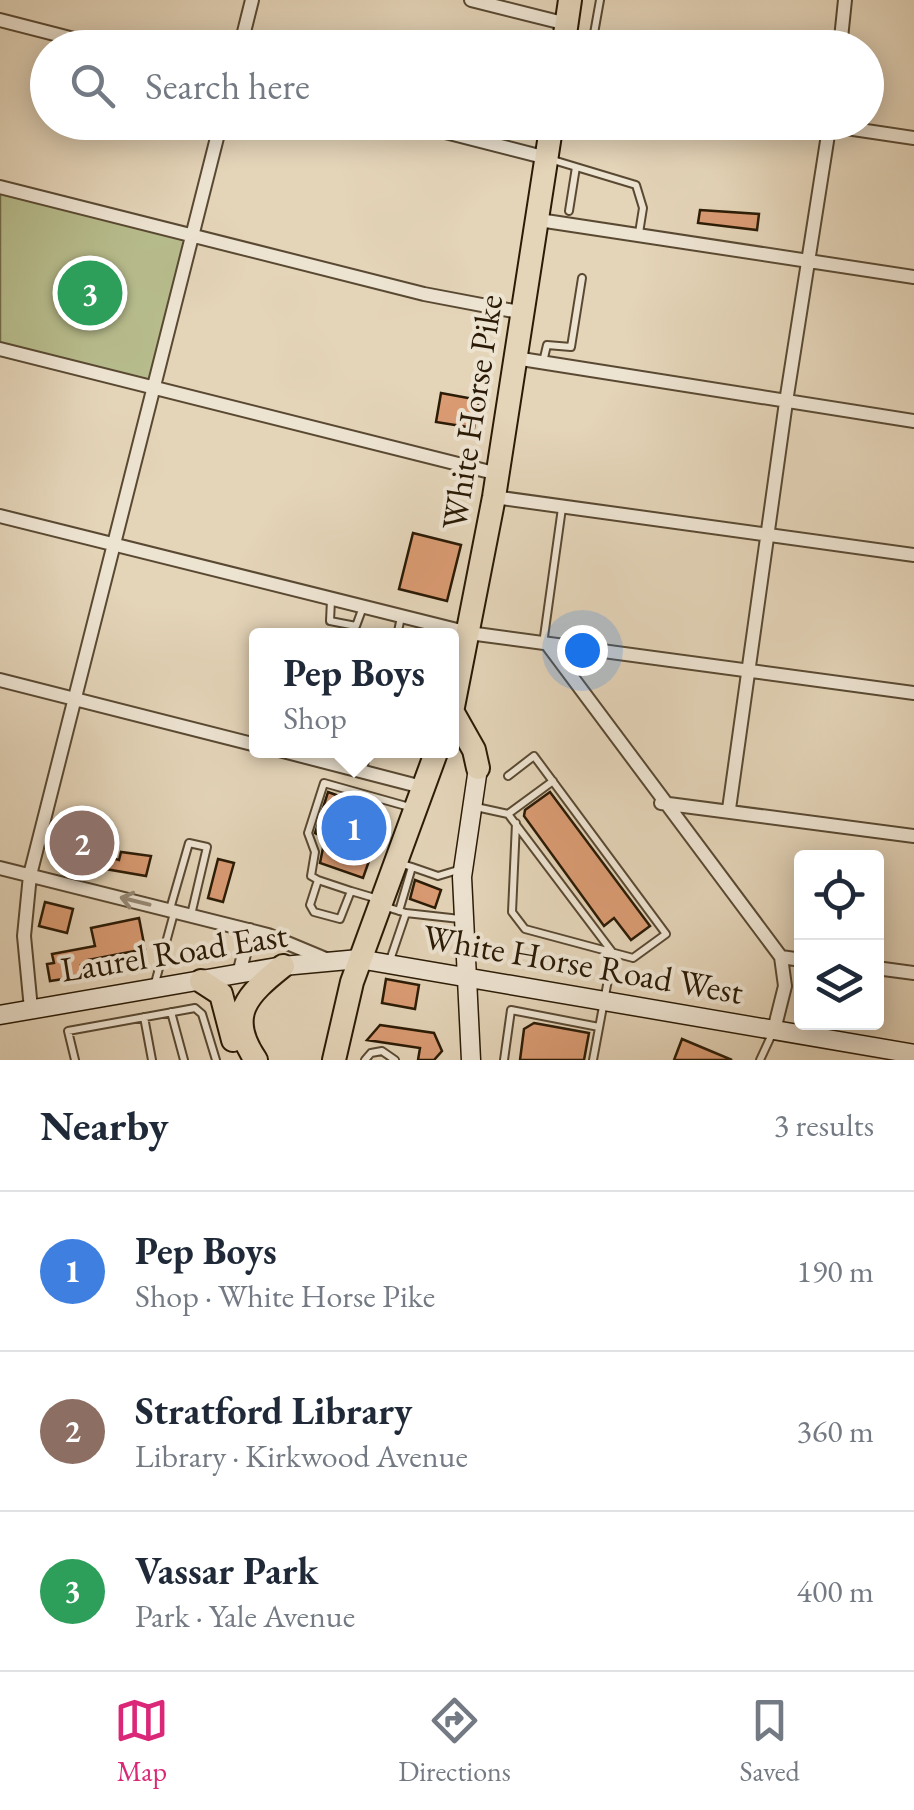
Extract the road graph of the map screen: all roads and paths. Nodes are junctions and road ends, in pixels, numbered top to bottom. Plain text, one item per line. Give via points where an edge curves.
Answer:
1 (252, 0) edge
2 (471, 0) edge
3 (570, 0) edge
4 (600, 0) edge
5 (845, 0) edge
6 (0, 20) edge
7 (39, 30) edge
8 (244, 30) edge
9 (547, 30) edge
10 (566, 30) edge
11 (595, 30) edge
12 (842, 30) edge
13 (884, 133) edge
14 (914, 138) edge
15 (218, 140) edge
16 (476, 140) edge
17 (550, 140) edge
18 (827, 140) edge
19 (547, 158) junction
20 (576, 167) junction
21 (0, 187) edge
22 (568, 211) dead end
23 (539, 220) junction
24 (194, 236) junction
25 (638, 236) junction
26 (806, 262) junction
27 (914, 277) edge
28 (582, 278) dead end
29 (524, 312) junction
30 (0, 349) edge
31 (515, 358) junction
32 (543, 362) junction
33 (156, 388) junction
34 (786, 402) junction
35 (914, 422) edge
36 (496, 486) junction
37 (562, 508) junction
38 (0, 516) edge
39 (768, 535) junction
40 (117, 545) junction
41 (914, 555) edge
42 (331, 598) junction
43 (364, 607) junction
44 (401, 616) junction
45 (399, 628) edge
46 (450, 628) edge
47 (459, 630) edge
48 (470, 633) junction
49 (545, 644) junction
50 (746, 671) junction
51 (0, 680) edge
52 (459, 681) edge
53 (914, 694) edge
54 (76, 699) junction
55 (459, 723) edge
56 (249, 743) edge
57 (459, 757) edge
58 (309, 758) edge
59 (366, 758) edge
60 (433, 758) edge
61 (346, 768) junction
62 (478, 768) junction
63 (362, 772) junction
64 (508, 776) dead end
65 (553, 781) junction
66 (339, 787) junction
67 (418, 798) junction
68 (662, 803) junction
69 (475, 807) junction
70 (729, 809) junction
71 (508, 814) junction
72 (516, 824) junction
73 (914, 836) edge
74 (402, 864) junction
75 (0, 868) edge
76 (464, 868) junction
77 (30, 875) junction
78 (318, 880) junction
79 (351, 891) junction
80 (391, 907) junction
81 (172, 911) junction
82 (191, 915) junction
83 (463, 920) junction
84 (250, 930) junction
85 (613, 953) junction
86 (781, 957) junction
87 (794, 959) edge
88 (328, 960) junction
89 (359, 960) junction
90 (389, 964) junction
91 (284, 966) junction
92 (884, 969) edge
93 (914, 973) edge
94 (239, 974) junction
95 (465, 976) junction
96 (201, 981) junction
97 (153, 989) junction
98 (604, 999) junction
99 (31, 1009) junction
100 (171, 1012) junction
101 (0, 1015) edge
102 (144, 1016) junction
103 (342, 1022) junction
104 (599, 1027) junction
105 (774, 1030) junction
106 (914, 1054) edge
107 (75, 1060) edge
108 (152, 1060) edge
109 (184, 1060) edge
110 (216, 1060) edge
111 (241, 1060) edge
112 (256, 1060) edge
113 (312, 1060) edge
114 (334, 1060) edge
115 (365, 1060) edge
116 (396, 1060) edge
117 (471, 1060) edge
118 (504, 1060) edge
119 (593, 1060) edge
120 (760, 1060) edge

1 - 8 street
2 - 9 street
3 - 10 highway
4 - 11 lane
5 - 12 street
6 - 7 street
13 - 14 street
15 - 24 street
16 - 19 street
17 - 19 highway, White Horse Pike
18 - 26 street
19 - 20 lane
19 - 23 highway, White Horse Pike
20 - 22 lane
20 - 25 lane via 636,185 643,208
21 - 24 street
23 - 25 street
23 - 29 highway, White Horse Pike
24 - 29 street
24 - 33 street
25 - 26 street
26 - 27 street
26 - 34 street
28 - 32 lane via 571,346 547,345
29 - 31 highway, White Horse Pike
30 - 33 street
31 - 32 street
31 - 36 highway, White Horse Pike
32 - 34 street
33 - 36 street
33 - 40 street
34 - 35 street
34 - 39 street
36 - 37 street
36 - 48 highway, White Horse Pike
37 - 39 street
37 - 49 lane
38 - 40 street
39 - 41 street
39 - 50 street
40 - 42 street
40 - 54 street
42 - 43 street
42 - 43 lane via 330,621 347,628 356,626
43 - 44 street
44 - 45 lane
44 - 46 street
47 - 48 street
48 - 49 street
48 - 52 highway, White Horse Pike
49 - 50 street
49 - 68 street
50 - 53 street
50 - 70 street
51 - 54 street
54 - 56 street
54 - 77 street
55 - 62 highway
57 - 62 highway
58 - 61 street
59 - 63 lane
60 - 67 highway
61 - 63 street
61 - 66 lane
62 - 69 main road
63 - 67 street
64 - 65 lane via 534,756
65 - 71 lane
65 - 85 lane via 666,934 633,958
66 - 67 lane
66 - 78 lane via 324,783 308,832 314,852 310,876
67 - 74 highway
68 - 70 street
68 - 86 street
69 - 71 lane
69 - 76 main road
70 - 73 street
71 - 72 lane
72 - 85 lane
72 - 85 lane via 512,912 525,929
74 - 76 lane via 438,876
74 - 80 highway
75 - 77 street
76 - 83 main road
81 -> 77 street
77 - 99 street via 24,936
78 - 79 lane
78 - 79 lane via 314,912 340,919
79 - 80 lane
80 - 83 lane
80 - 89 highway
80 - 90 lane
81 - 82 street
81 - 82 lane via 190,842 208,849
81 - 97 lane
82 - 84 street
83 - 95 main road
84 - 88 street
84 - 94 street
85 - 98 lane
86 - 87 street
86 - 105 street via 785,986
88 - 89 main road, Laurel Road East
88 - 91 main road, Laurel Road East
89 - 90 main road, White Horse Road West
89 - 103 highway
90 - 95 main road, White Horse Road West
91 - 94 main road, Laurel Road East
91 - 112 highway via 252,991 243,1008 247,1046
92 - 93 street
94 - 96 main road, Laurel Road East
95 - 98 main road, White Horse Road West
95 - 117 main road
96 - 97 main road, Laurel Road East
96 - 111 highway via 221,994
97 - 99 main road, Laurel Road East
98 - 104 lane
98 - 105 main road, White Horse Road West
99 - 101 main road, Laurel Road East
100 - 102 lane
100 - 109 lane
100 - 110 lane via 202,1012
102 - 107 lane via 68,1031
102 - 108 lane
103 - 113 highway
103 - 114 highway
104 - 118 lane via 511,1010
104 - 119 lane
105 - 106 main road, White Horse Road West
105 - 120 lane
115 - 116 lane via 382,1051

